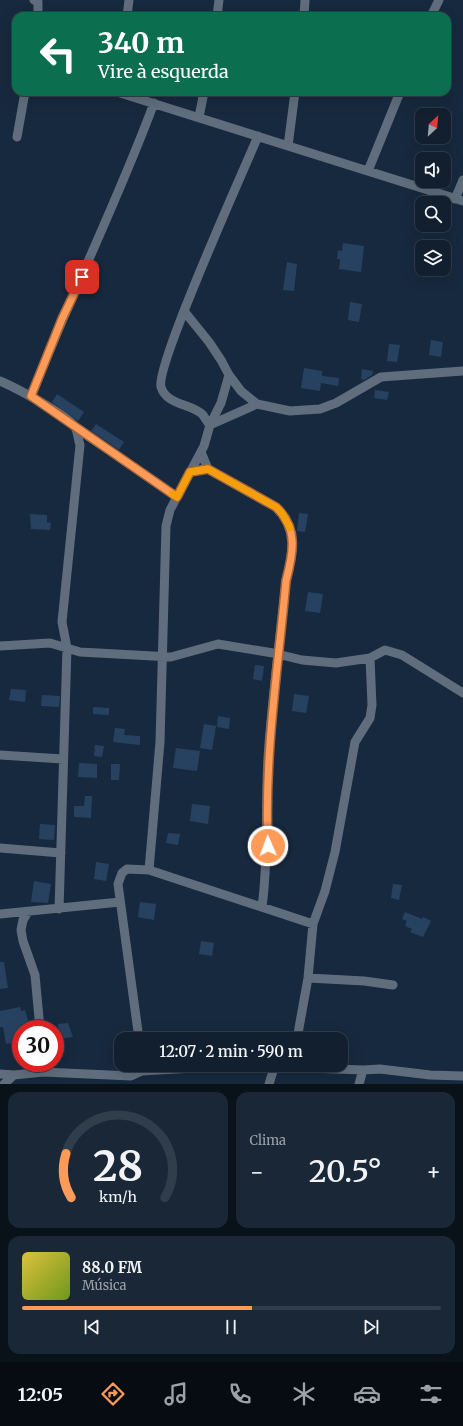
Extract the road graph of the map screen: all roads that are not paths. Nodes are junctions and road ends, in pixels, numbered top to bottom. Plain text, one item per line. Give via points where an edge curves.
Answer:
1 (34, 0) edge
2 (129, 0) edge
3 (219, 0) edge
4 (305, 0) edge
5 (439, 0) edge
6 (38, 12) edge
7 (128, 12) edge
8 (218, 12) edge
9 (304, 12) edge
10 (433, 12) edge
11 (24, 96) edge
12 (130, 96) edge
13 (203, 96) edge
14 (294, 96) edge
15 (398, 96) edge
16 (154, 103) junction
17 (199, 117) junction
18 (258, 136) junction
19 (17, 137) dead end
20 (288, 146) junction
21 (368, 171) junction
22 (463, 180) edge
23 (459, 200) edge
24 (184, 311) junction
25 (463, 371) edge
26 (228, 375) junction
27 (0, 381) edge
28 (31, 396) junction
29 (257, 404) junction
30 (210, 425) junction
31 (75, 427) junction
32 (201, 452) junction
33 (208, 469) junction
34 (190, 472) junction
35 (177, 497) junction
36 (0, 646) edge
37 (67, 648) junction
38 (279, 655) junction
39 (163, 657) junction
40 (370, 658) junction
41 (463, 693) edge
42 (0, 755) edge
43 (64, 759) junction
44 (0, 848) edge
45 (61, 853) junction
46 (149, 870) junction
47 (120, 902) junction
48 (262, 907) junction
49 (59, 909) junction
50 (28, 912) junction
51 (0, 914) edge
52 (313, 924) junction
53 (308, 978) junction
54 (393, 985) dead end
55 (39, 1020) edge
56 (138, 1032) edge
57 (298, 1032) edge
58 (348, 1069) edge
59 (64, 1070) edge
60 (363, 1070) junction
61 (26, 1072) edge
62 (136, 1072) edge
63 (273, 1072) edge
64 (0, 1074) edge
65 (14, 1075) junction
66 (463, 1076) edge
67 (4, 1084) edge
68 (269, 1084) edge
69 (359, 1084) edge

1 - 6 street via 38,2
2 - 7 street
3 - 8 street
4 - 9 street
5 - 10 street
11 - 19 street
12 - 16 street
13 - 17 street
14 - 20 street
15 - 21 street
16 - 17 street
16 - 28 street
17 - 18 street
18 - 20 street
18 - 24 street
20 - 21 street
21 - 23 street
22 - 23 street
24 - 26 street via 209,342
24 - 30 street via 162,371 160,386 167,397 202,415
25 - 29 street via 381,377 336,403 320,409 290,411
26 - 29 street via 241,391
26 - 30 street via 221,403
27 - 28 street
28 - 31 street
29 - 30 street
30 - 32 street
31 - 35 street
31 - 37 street via 80,445 62,622
32 - 33 street
32 - 34 street
33 - 34 street
33 - 38 street via 276,507 292,532 292,556 286,581
34 - 35 street
35 - 39 street via 166,526
36 - 37 street via 50,644
37 - 39 street via 80,652
37 - 43 street
38 - 39 street via 218,644 181,655
38 - 40 street via 336,663
38 - 48 street via 268,757 268,846
39 - 46 street via 160,742
40 - 41 street via 385,650 392,651
40 - 52 street via 370,718 355,742 335,852
42 - 43 street
43 - 45 street
44 - 45 street
45 - 49 street
46 - 47 street via 127,869 122,873 118,884
46 - 48 street
47 - 49 street
47 - 56 street
48 - 52 street
49 - 50 street
50 - 51 street
50 - 55 street via 21,930 35,975
52 - 53 street
53 - 54 street
53 - 57 street
58 - 60 street
59 - 62 street via 131,1076
60 - 66 street via 380,1069
60 - 69 street
61 - 65 street
63 - 68 street
64 - 65 street
65 - 67 street

